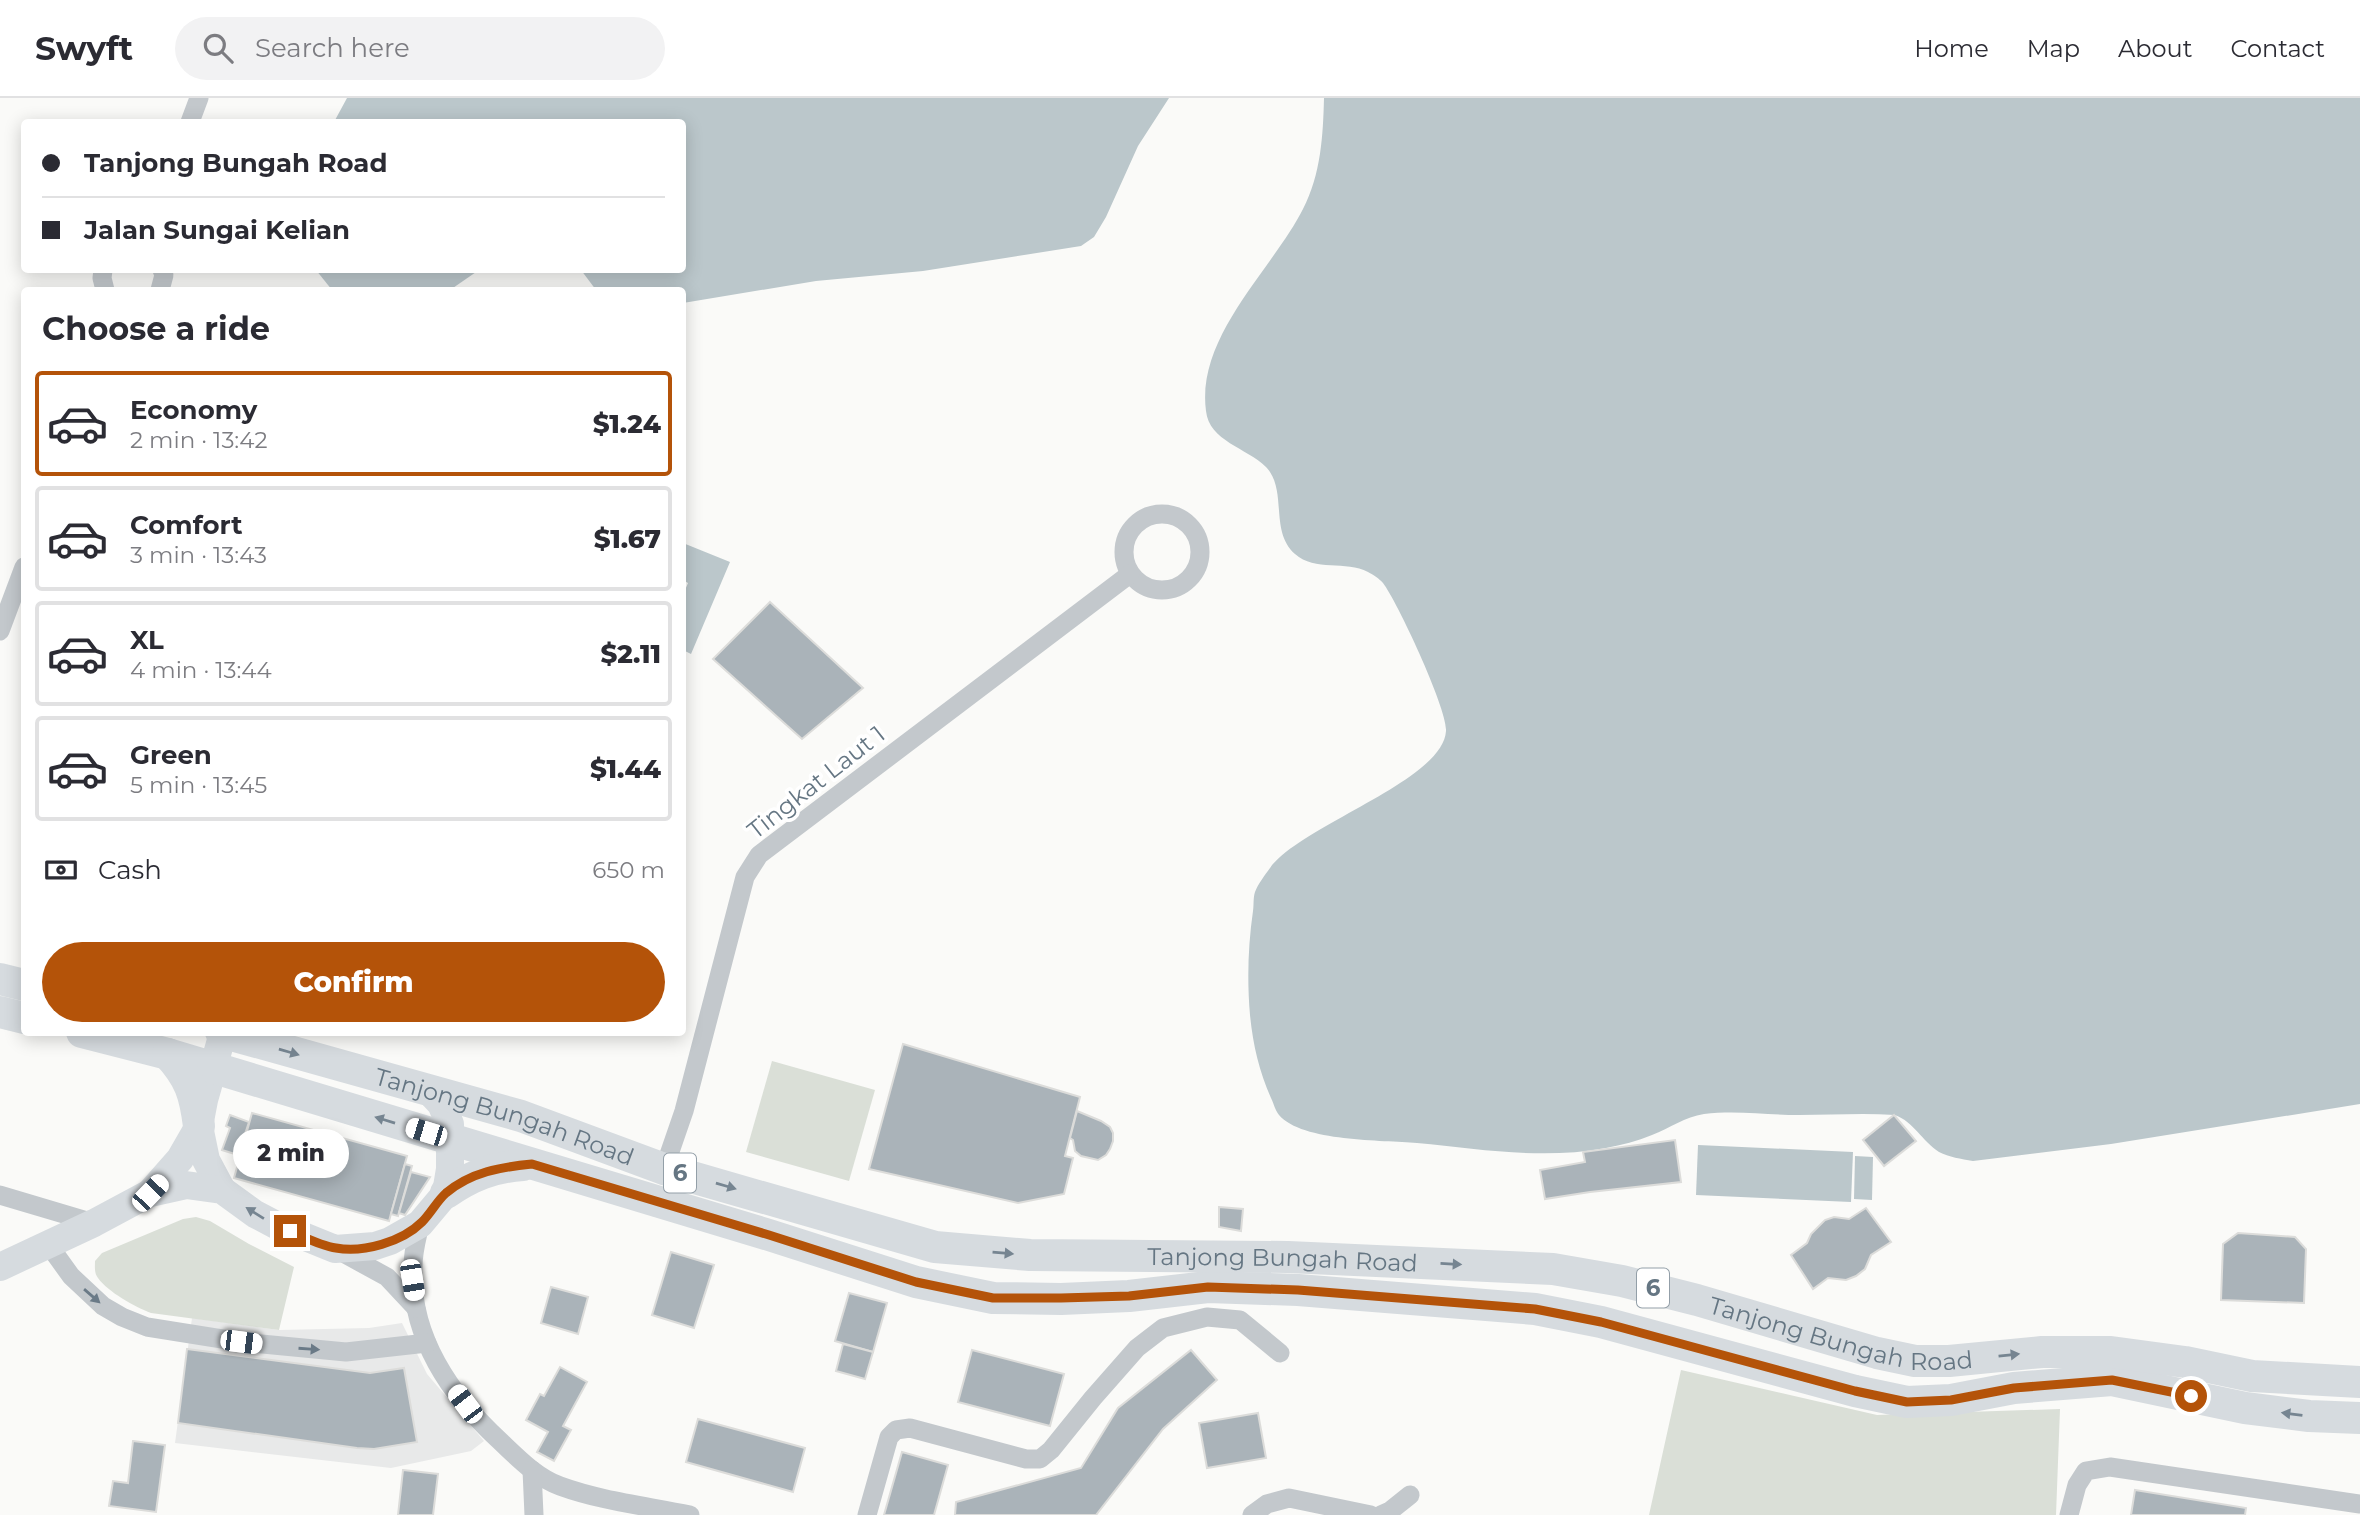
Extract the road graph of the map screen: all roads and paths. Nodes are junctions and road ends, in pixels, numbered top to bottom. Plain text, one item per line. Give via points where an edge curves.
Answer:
1 (199, 98) edge
2 (191, 119) edge
3 (1130, 574) dead end
4 (21, 575) edge
5 (0, 631) edge
6 (0, 979) edge
7 (21, 984) edge
8 (0, 1012) edge
9 (21, 1017) edge
10 (98, 1036) edge
11 (221, 1036) edge
12 (233, 1036) edge
13 (168, 1054) junction
14 (214, 1069) junction
15 (428, 1090) junction
16 (199, 1126) junction
17 (450, 1139) junction
18 (532, 1164) junction
19 (664, 1169) junction
20 (222, 1190) junction
21 (150, 1193) junction
22 (446, 1194) junction
23 (0, 1195) edge
24 (94, 1223) junction
25 (420, 1224) junction
26 (48, 1244) junction
27 (335, 1248) junction
28 (0, 1267) edge
29 (416, 1308) junction
30 (427, 1343) junction
31 (1280, 1353) dead end
32 (2360, 1382) edge
33 (2360, 1418) edge
34 (532, 1470) junction
35 (1410, 1495) dead end
36 (2360, 1504) edge
37 (534, 1515) edge
38 (690, 1515) edge
39 (867, 1515) edge
40 (1252, 1515) edge
41 (1371, 1515) edge
42 (1381, 1515) edge
43 (2069, 1515) edge

1 - 2 street
3 - 19 street, Tingkat Laut 1 via 759,855 745,877 684,1111
4 - 5 street
6 - 7 main road
8 - 9 main road
10 - 13 main road, Tanjong Bungah Road / 6
11 - 14 street
12 -> 15 main road, Tanjong Bungah Road / 6
13 - 14 main road, Tanjong Bungah Road / 6
13 - 16 main road via 191,1086
14 - 16 street
17 -> 14 main road, Tanjong Bungah Road / 6
15 - 17 street via 446,1113
15 - 19 main road, Tanjong Bungah Road / 6 via 521,1115
16 - 20 street via 206,1160
16 - 21 street via 180,1159
17 - 18 main road, Tanjong Bungah Road / 6
17 - 22 street
18 - 22 main road via 498,1167 473,1176
33 -> 18 main road, Tanjong Bungah Road / 6 via 2245,1408 2112,1380 1907,1402 1535,1309 1208,1287 1115,1296 993,1298 916,1282
19 -> 32 main road, Tanjong Bungah Road / 6 via 935,1247 1030,1255 1288,1256 1553,1269 1697,1300 1914,1361 2111,1352 2252,1377
20 - 21 street via 186,1185
27 -> 20 street via 276,1225
21 - 24 street
22 - 25 street
23 - 24 street
24 - 26 street
25 - 27 street via 375,1246
25 - 29 street via 412,1280
26 - 28 street
26 -> 30 street via 71,1276 103,1306 147,1327 346,1352
27 - 29 street via 387,1277
29 - 30 street
30 - 34 street via 465,1404
31 - 39 street via 1240,1320 1207,1317 1163,1328 1137,1348 1040,1459 911,1428 896,1430 889,1437
34 - 37 street
34 - 38 street via 586,1494
35 - 42 street
36 - 43 street via 2110,1466 2086,1471
40 - 41 street via 1267,1504 1289,1498

